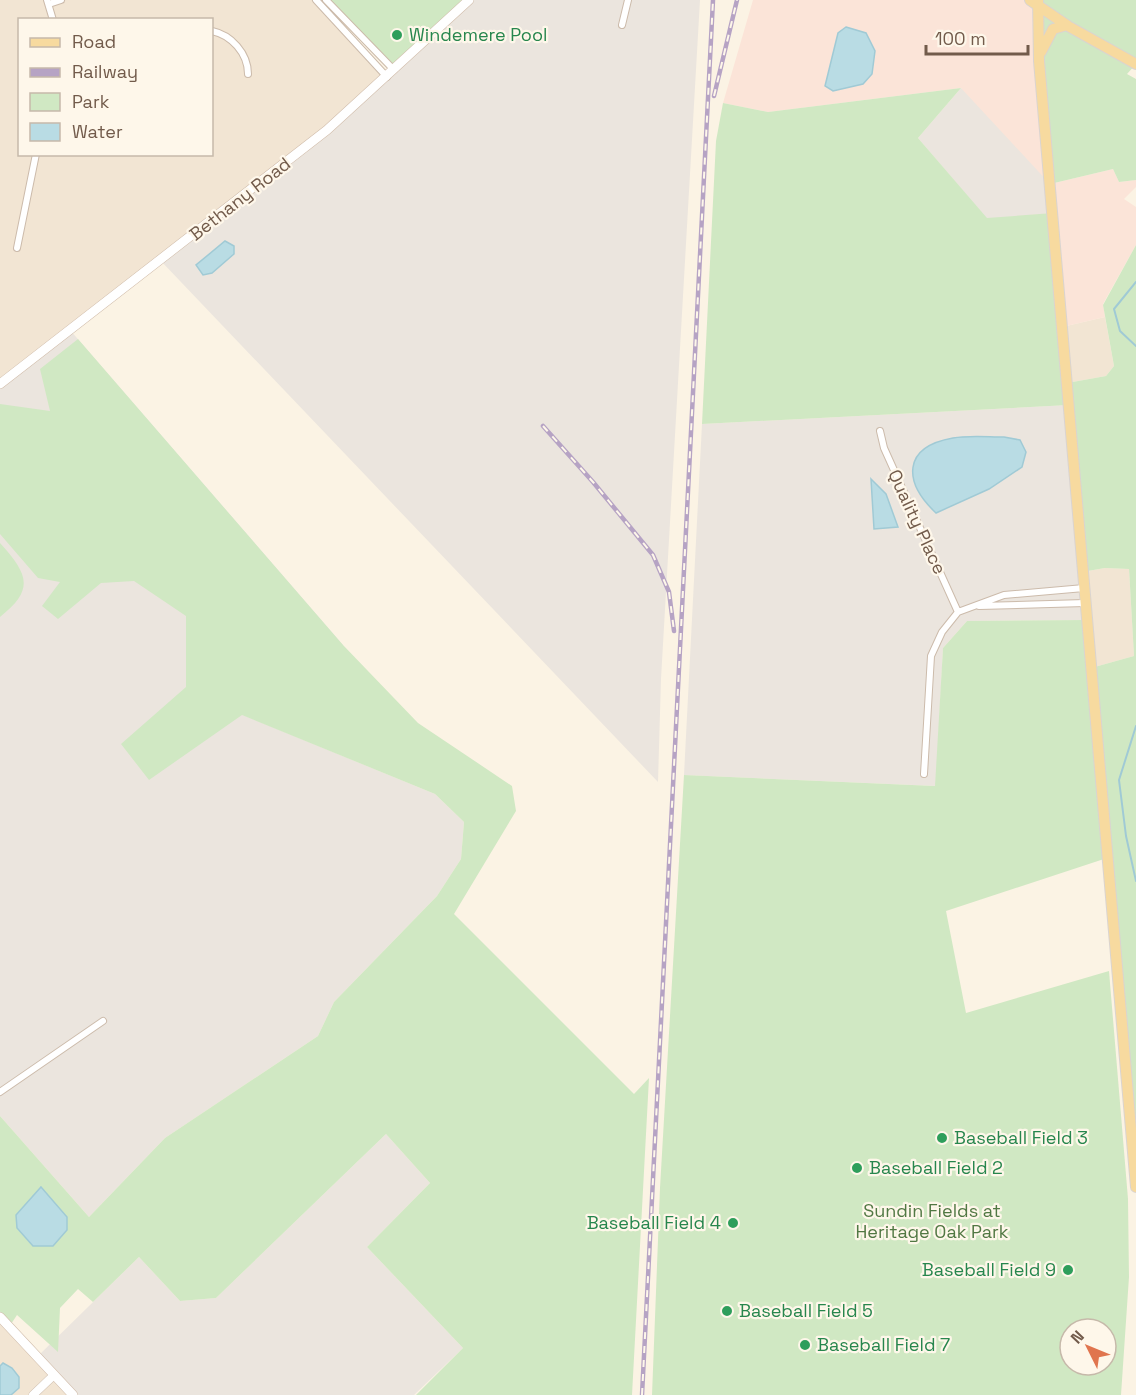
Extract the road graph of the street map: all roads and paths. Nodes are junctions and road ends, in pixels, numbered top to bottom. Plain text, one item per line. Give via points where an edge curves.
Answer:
1 (61, 0) edge
2 (316, 0) edge
3 (326, 0) edge
4 (469, 0) edge
5 (628, 0) edge
6 (48, 2) edge
7 (1035, 2) edge
8 (52, 18) edge
9 (622, 25) dead end
10 (1066, 25) junction
11 (213, 31) edge
12 (1039, 61) junction
13 (1135, 64) edge
14 (248, 74) dead end
15 (391, 74) junction
16 (36, 156) edge
17 (17, 248) dead end
18 (0, 384) edge
19 (880, 431) dead end
20 (1084, 588) junction
21 (1085, 603) junction
22 (975, 605) junction
23 (958, 612) junction
24 (924, 774) dead end
25 (103, 1021) dead end
26 (0, 1092) edge
27 (1136, 1187) edge
28 (0, 1317) edge
29 (54, 1375) junction
30 (33, 1395) edge
31 (73, 1395) edge

1 - 6 street
2 - 15 street
3 - 15 street
4 - 15 main road, Bethany Road
5 - 9 street
6 - 8 street
7 - 10 main road
7 - 12 main road
10 - 12 main road via 1053,29 1046,38
10 - 13 main road
11 - 14 street via 237,46 248,64
12 - 20 main road
15 - 18 main road, Bethany Road via 288,162
16 - 17 street
19 - 23 street, Quality Place via 884,448
20 - 21 main road
20 - 22 street via 1004,595
21 - 22 street
21 - 27 main road
22 - 23 street
23 - 24 street via 942,632 931,656
25 - 26 street
28 - 29 main road
29 - 30 street
29 - 31 main road

